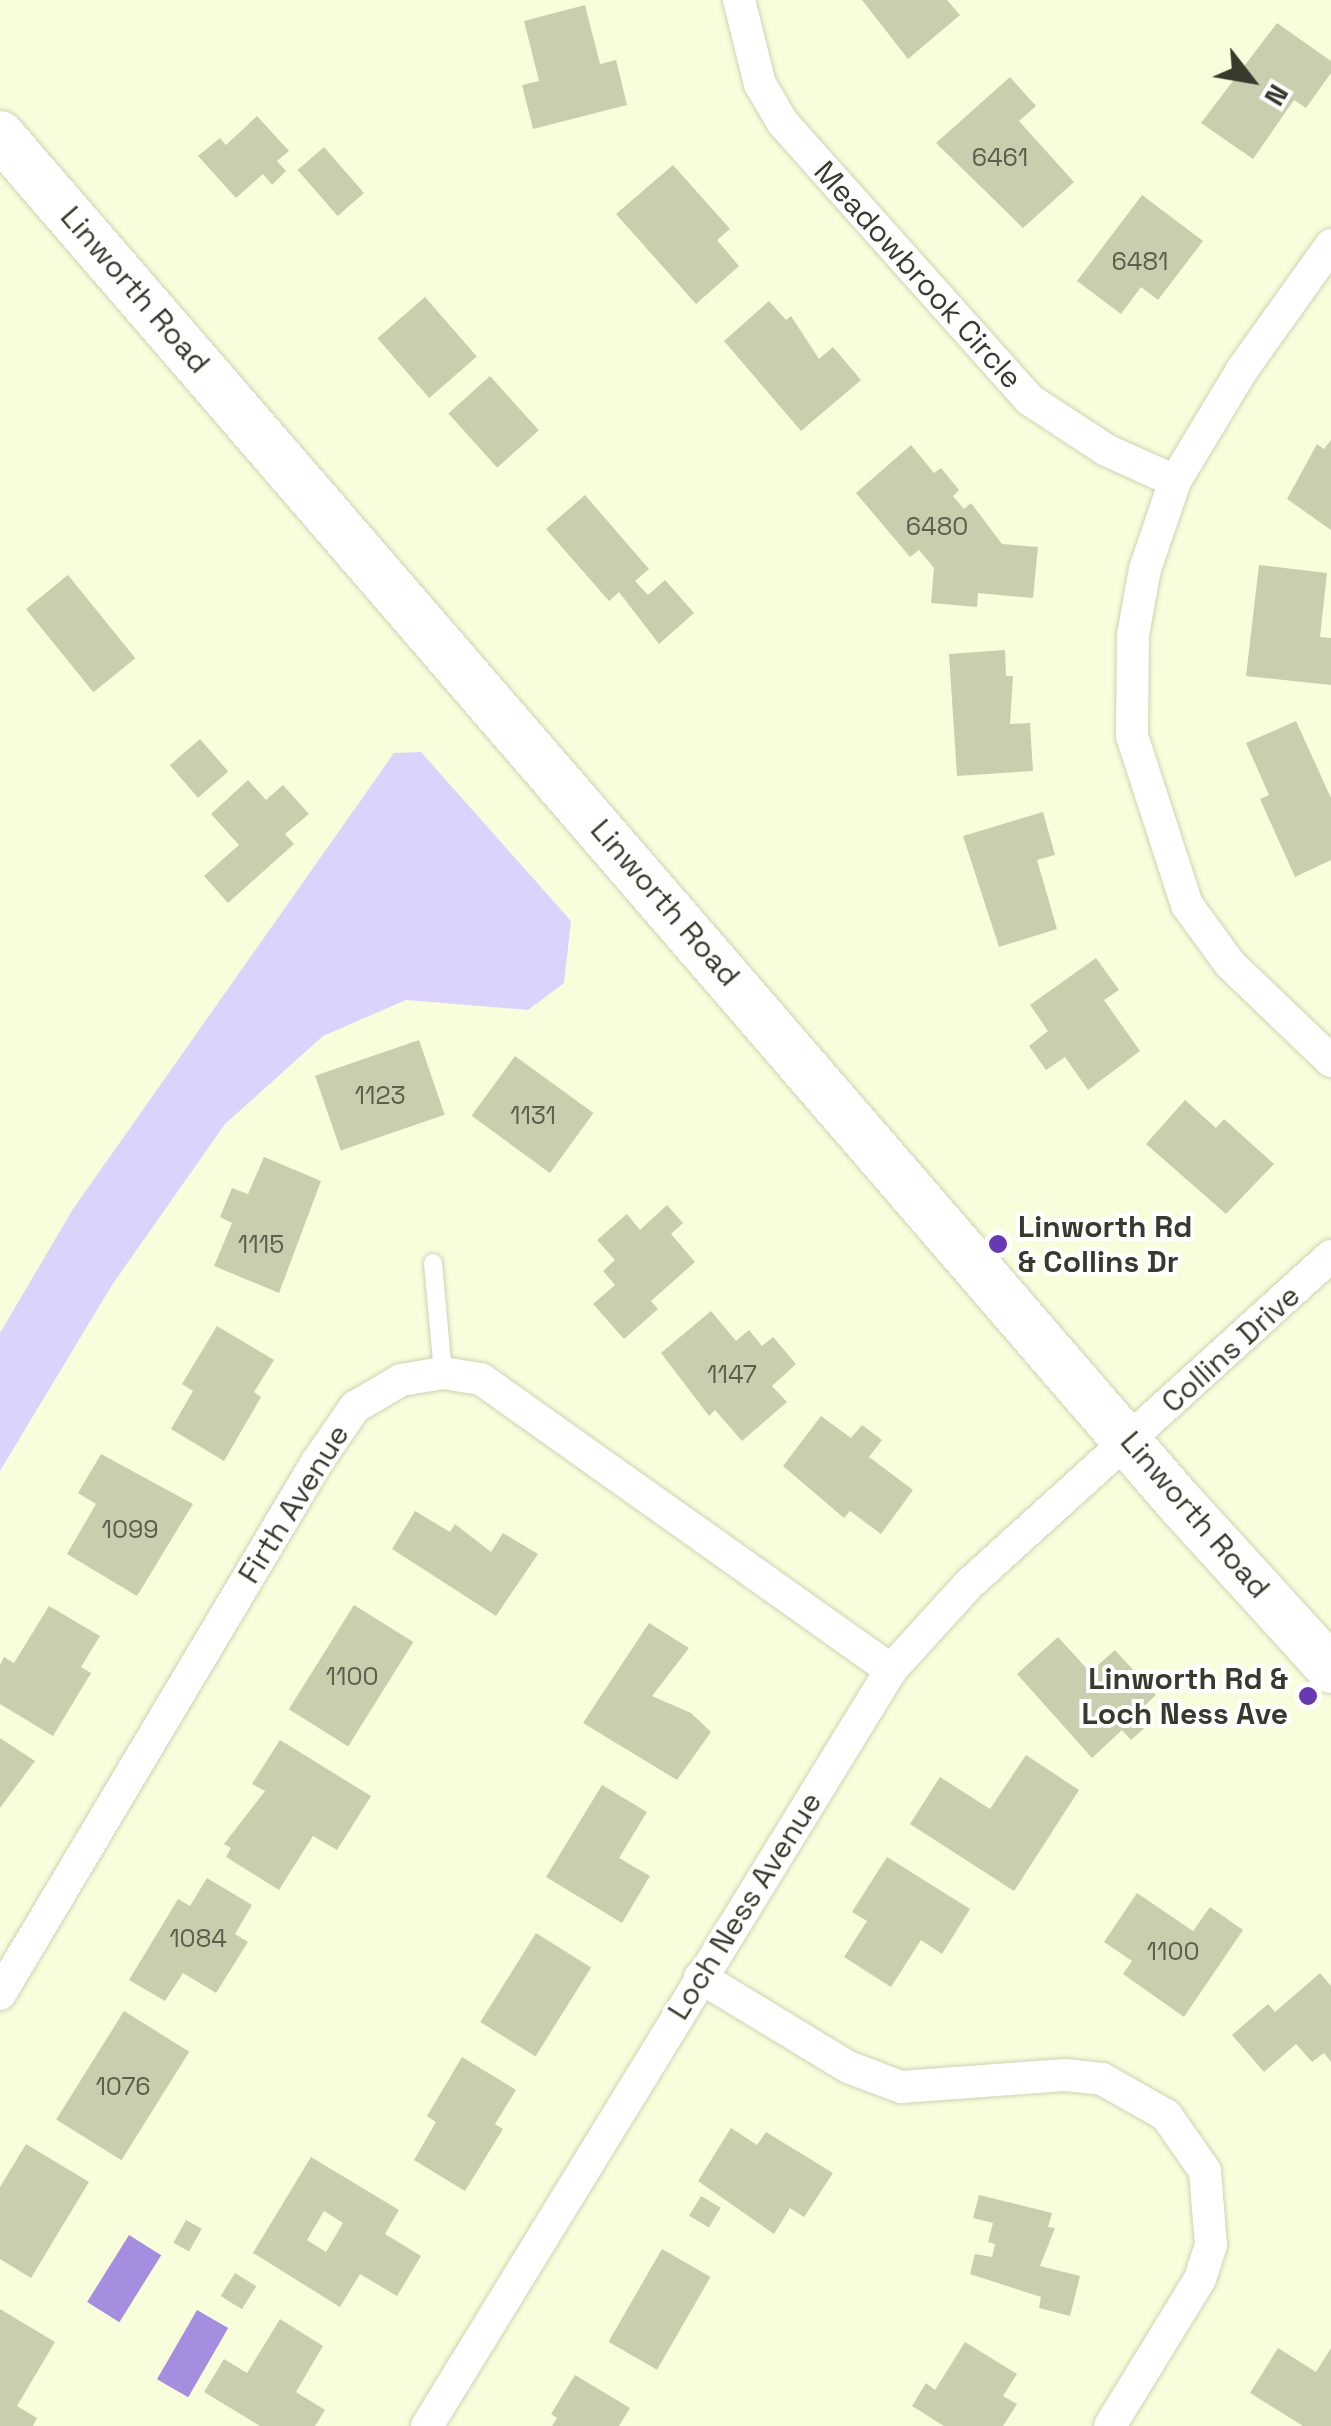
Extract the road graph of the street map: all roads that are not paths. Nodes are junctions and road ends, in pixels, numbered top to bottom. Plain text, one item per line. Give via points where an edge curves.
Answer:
1 (739, 0) edge
2 (0, 135) edge
3 (1331, 245) edge
4 (1176, 481) junction
5 (1331, 1061) edge
6 (1331, 1256) edge
7 (433, 1263) dead end
8 (443, 1373) junction
9 (1130, 1440) junction
10 (1331, 1669) edge
11 (892, 1670) junction
12 (700, 1977) junction
13 (0, 1994) edge
14 (428, 2426) edge
15 (1110, 2426) edge

1 - 4 street, Meadowbrook Circle via 760,84 783,123 1030,400 1106,450
2 - 9 main road, Linworth Road
3 - 4 street via 1242,370
4 - 5 street via 1144,568 1132,635 1132,736 1187,906 1230,964
6 - 9 street, Collins Drive
7 - 8 lane
8 - 11 street, Firth Avenue via 481,1378
8 - 13 street, Firth Avenue via 401,1380 355,1406
9 - 10 main road, Linworth Road
9 - 11 street, Loch Ness Avenue via 968,1585
11 - 12 street, Loch Ness Avenue
12 - 14 street, Loch Ness Avenue
12 - 15 street via 848,2067 901,2086 1065,2075 1118,2086 1166,2115 1205,2171 1211,2245 1200,2279

